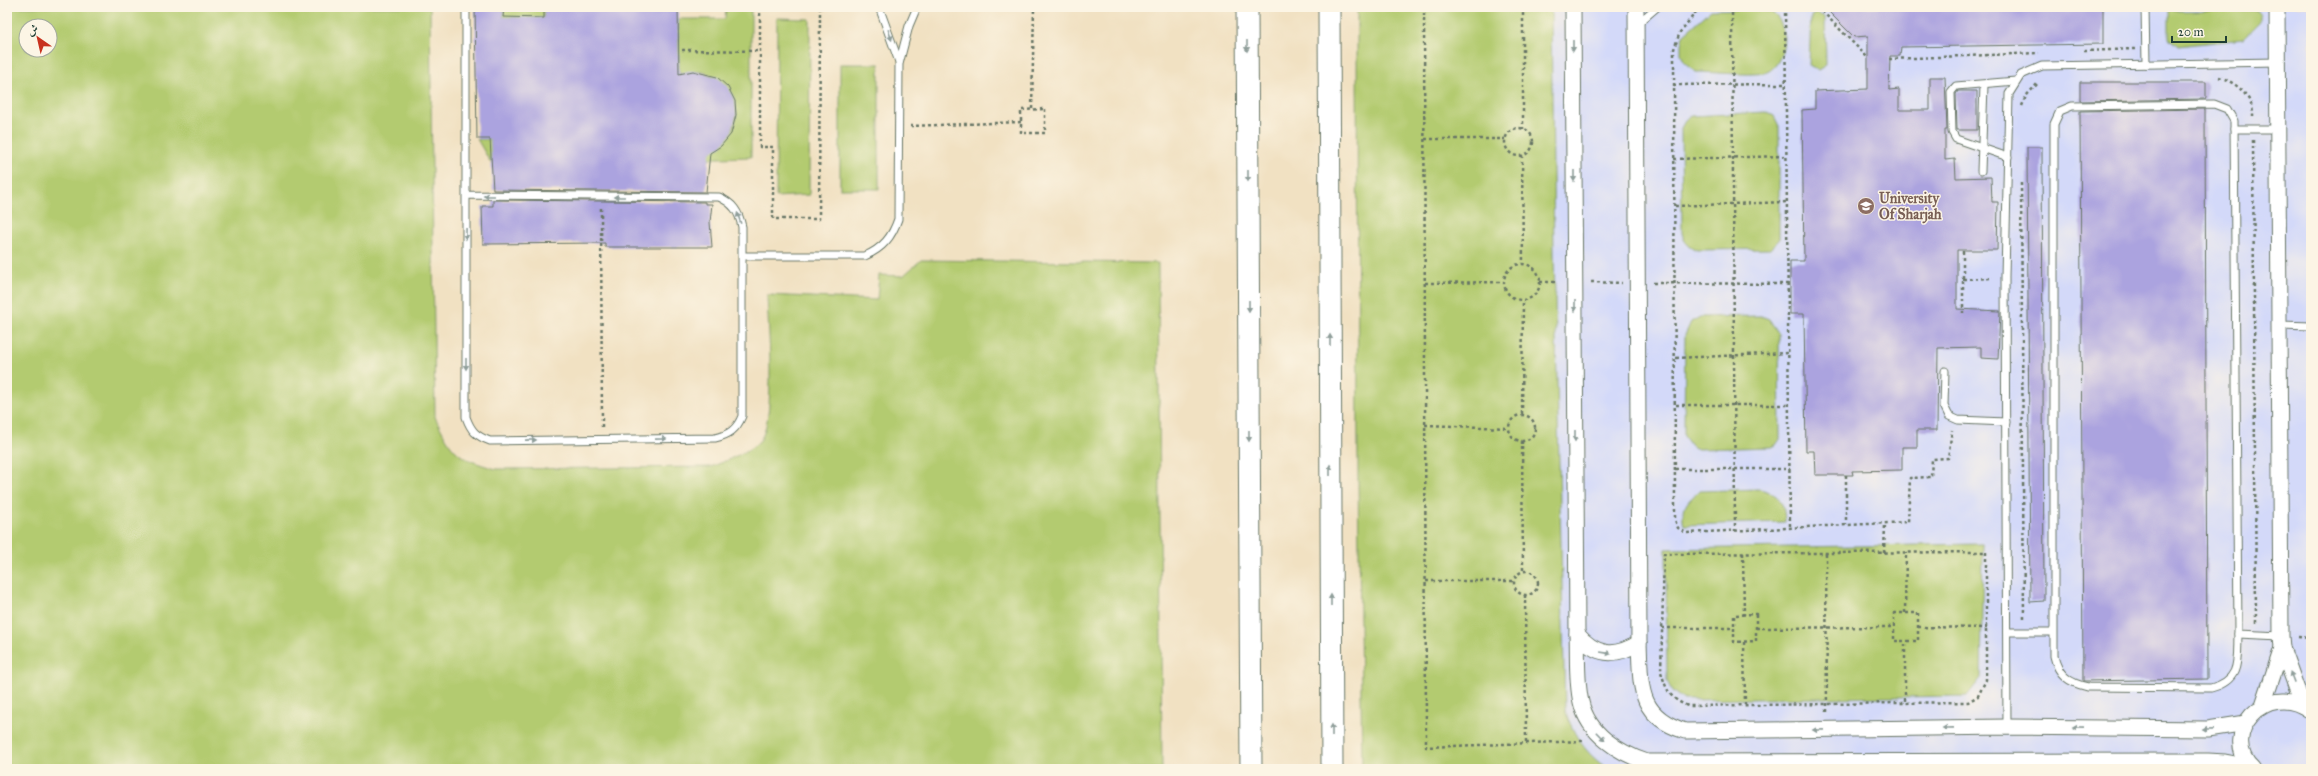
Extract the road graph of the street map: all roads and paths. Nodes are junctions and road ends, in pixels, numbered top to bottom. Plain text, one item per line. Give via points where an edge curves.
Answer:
1 (466, 7) edge
2 (760, 7) edge
3 (820, 7) edge
4 (879, 7) edge
5 (917, 7) edge
6 (1034, 7) edge
7 (1329, 7) edge
8 (1424, 7) edge
9 (1523, 7) edge
10 (1573, 7) edge
11 (1636, 7) edge
12 (1657, 7) edge
13 (1700, 7) edge
14 (1732, 7) edge
15 (1785, 7) edge
16 (1818, 7) edge
17 (2145, 7) edge
18 (2277, 7) edge
19 (1244, 11) edge
20 (1636, 25) junction
21 (2146, 48) junction
22 (682, 50) dead end
23 (760, 51) junction
24 (2076, 51) dead end
25 (2045, 53) dead end
26 (1868, 58) dead end
27 (1889, 59) dead end
28 (2278, 62) junction
29 (899, 64) junction
30 (2146, 64) junction
31 (2211, 76) dead end
32 (2016, 81) junction
33 (2040, 81) dead end
34 (1786, 84) junction
35 (1673, 85) junction
36 (1732, 85) junction
37 (1984, 85) junction
38 (1032, 109) junction
39 (2021, 112) dead end
40 (1022, 122) junction
41 (898, 126) junction
42 (1523, 128) junction
43 (2234, 129) junction
44 (2253, 129) junction
45 (2279, 129) junction
46 (1425, 139) junction
47 (1505, 139) junction
48 (1982, 150) junction
49 (1522, 155) junction
50 (1787, 156) junction
51 (1733, 157) junction
52 (2008, 157) junction
53 (1674, 159) junction
54 (1981, 171) dead end
55 (2021, 175) dead end
56 (467, 195) junction
57 (600, 196) junction
58 (1787, 202) junction
59 (1733, 204) junction
60 (1674, 206) junction
61 (1963, 250) dead end
62 (742, 256) junction
63 (1523, 264) junction
64 (1504, 282) junction
65 (1540, 282) junction
66 (1574, 282) junction
67 (1425, 283) junction
68 (1637, 283) junction
69 (1676, 283) junction
70 (1733, 283) junction
71 (1788, 284) junction
72 (1524, 300) junction
73 (1963, 313) dead end
74 (2280, 325) junction
75 (2311, 326) edge
76 (1788, 353) junction
77 (1734, 355) junction
78 (1676, 358) junction
79 (1945, 371) dead end
80 (1676, 405) junction
81 (1734, 405) junction
82 (1789, 405) junction
83 (1522, 414) junction
84 (1953, 419) junction
85 (2006, 422) junction
86 (1425, 425) junction
87 (1508, 428) junction
88 (602, 440) junction
89 (1522, 441) junction
90 (1675, 469) junction
91 (1734, 469) junction
92 (1790, 469) junction
93 (1846, 475) dead end
94 (1885, 524) junction
95 (1846, 525) junction
96 (1790, 528) junction
97 (1735, 531) junction
98 (1906, 552) junction
99 (1743, 553) junction
100 (1826, 553) junction
101 (1884, 553) junction
102 (1523, 571) junction
103 (1426, 581) junction
104 (1513, 581) junction
105 (1525, 595) junction
106 (1905, 613) junction
107 (1744, 615) junction
108 (1894, 627) junction
109 (1918, 627) junction
110 (1662, 628) junction
111 (1734, 628) junction
112 (1756, 628) junction
113 (1826, 628) junction
114 (1987, 628) junction
115 (2007, 632) junction
116 (2024, 632) junction
117 (2053, 632) junction
118 (1577, 634) junction
119 (2238, 634) junction
120 (2256, 635) junction
121 (1905, 641) junction
122 (1744, 642) junction
123 (2282, 642) junction
124 (1639, 643) junction
125 (1905, 701) junction
126 (1827, 703) junction
127 (1745, 704) junction
128 (2263, 705) junction
129 (2307, 709) edge
130 (2246, 723) junction
131 (2007, 727) junction
132 (1827, 730) junction
133 (1600, 735) junction
134 (1526, 743) junction
135 (2252, 768) edge
136 (1251, 769) edge
137 (1332, 769) edge

1 - 56 lane
2 - 23 path
3 - 23 path via 819,219 773,219 773,147 760,147
4 -> 29 lane
5 - 29 lane via 907,32
6 - 38 path
137 -> 7 street
8 - 46 path
9 - 42 path
10 -> 66 street
11 - 20 street
12 - 20 lane
13 - 35 path via 1680,32 1674,49
14 - 36 path
15 - 34 path
16 - 26 path
17 - 21 lane
18 - 28 street
19 -> 136 street
20 - 68 street
21 - 24 path
21 - 30 lane
22 - 23 path
25 - 27 path
28 - 30 lane
28 - 45 street
29 - 41 lane
30 - 32 lane via 2042,66 2028,71
31 - 44 path via 2229,80 2245,93 2253,113
32 - 37 lane
32 - 52 lane via 2007,102
33 - 39 path via 2026,96
34 - 36 path
34 - 50 path
35 - 36 path
35 - 53 path
36 - 51 path
37 - 48 lane
37 - 48 lane via 1956,86 1951,92 1954,136 1958,141
38 - 40 path via 1021,110
38 - 40 path via 1045,109 1045,133 1022,133
40 - 41 path
41 - 62 lane via 898,219 894,231 882,246 865,256
42 - 47 path via 1512,130
42 - 49 path via 1533,142 1528,152
43 - 44 lane
43 - 117 lane via 2231,114 2214,104 2072,106 2066,107 2056,117
43 - 119 lane
44 - 45 lane
44 - 120 path
45 - 74 street
46 - 47 path
46 - 67 path
47 - 49 path via 1505,146 1509,152
48 - 52 lane
48 - 54 lane
49 - 63 path
50 - 51 path
50 - 58 path
51 - 53 path
51 - 59 path
52 - 85 lane
53 - 60 path
55 - 116 path
57 -> 56 lane
56 -> 88 lane via 466,416 470,428 479,437 490,441
62 -> 57 lane via 740,217 728,201 719,197
57 - 88 path
58 - 59 path
58 - 71 path
59 - 60 path
59 - 70 path
60 - 69 path
61 - 73 path
88 -> 62 lane via 716,438 733,431 739,424 742,416
63 - 64 path via 1508,271
63 - 65 path via 1533,268 1540,277
64 - 67 path
64 - 72 path via 1512,298
65 - 66 path
65 - 72 path via 1540,288 1534,296
66 - 68 path
66 -> 118 street
67 - 86 path
68 - 69 path
68 - 124 street
69 - 70 path
69 - 78 path
70 - 71 path
70 - 77 path
71 - 76 path
72 - 83 path
74 - 75 lane
74 - 123 street
76 - 77 path
76 - 82 path
77 - 78 path
77 - 81 path
78 - 80 path
79 - 84 lane via 1944,406
80 - 81 path
80 - 90 path
81 - 82 path
81 - 91 path
82 - 92 path
83 - 87 path via 1512,418
83 - 89 path via 1529,416 1536,428 1529,440
84 - 85 lane
84 - 94 path via 1948,458 1932,459 1931,477 1910,478 1908,522
85 - 115 lane
86 - 87 path
86 - 103 path
87 - 89 path via 1512,437
89 - 102 path
90 - 91 path
90 - 97 path via 1675,520 1678,528 1686,533
91 - 92 path
91 - 97 path
92 - 96 path
93 - 95 path
94 - 95 path
94 - 101 path
95 - 96 path
96 - 97 path
98 - 101 path
98 - 106 path
98 - 114 path via 1986,552
99 - 100 path
99 - 107 path
99 - 110 path via 1664,554
100 - 101 path
100 - 113 path
102 - 104 path via 1516,575
102 - 105 path via 1535,574 1538,582 1533,593
103 - 104 path
103 - 134 path via 1426,747
104 - 105 path via 1515,589
105 - 134 path
106 - 108 path via 1894,613
106 - 109 path via 1918,612
107 - 111 path via 1734,615
107 - 112 path via 1756,614
108 - 113 path
108 - 121 path via 1894,641
109 - 114 path
109 - 121 path via 1918,641
110 - 111 path
110 - 127 path via 1661,672 1666,688 1674,700 1688,706
111 - 122 path via 1734,642
112 - 113 path
112 - 122 path via 1756,641
113 - 126 path
114 - 125 path via 1986,680 1978,696 1968,702
115 - 116 lane
115 - 131 lane
116 - 117 lane
117 - 119 lane via 2057,668 2070,681 2088,687 2220,686 2237,668
118 -> 124 street via 1586,645 1605,653 1626,651
118 - 133 street via 1581,703
119 - 120 lane
120 - 123 lane
121 - 125 path
122 - 127 path
123 - 128 street
129 -> 123 street
132 -> 124 street via 1685,731 1670,727 1657,718 1647,706 1641,691
125 - 126 path
126 - 127 path
126 - 132 path
128 - 129 street via 2284,701
128 - 130 street
130 -> 131 street via 2208,729
130 - 135 street via 2242,734 2242,746 2244,757
131 -> 132 street
133 - 134 path via 1585,741
133 -> 135 street via 1624,753 1647,762 2208,761

